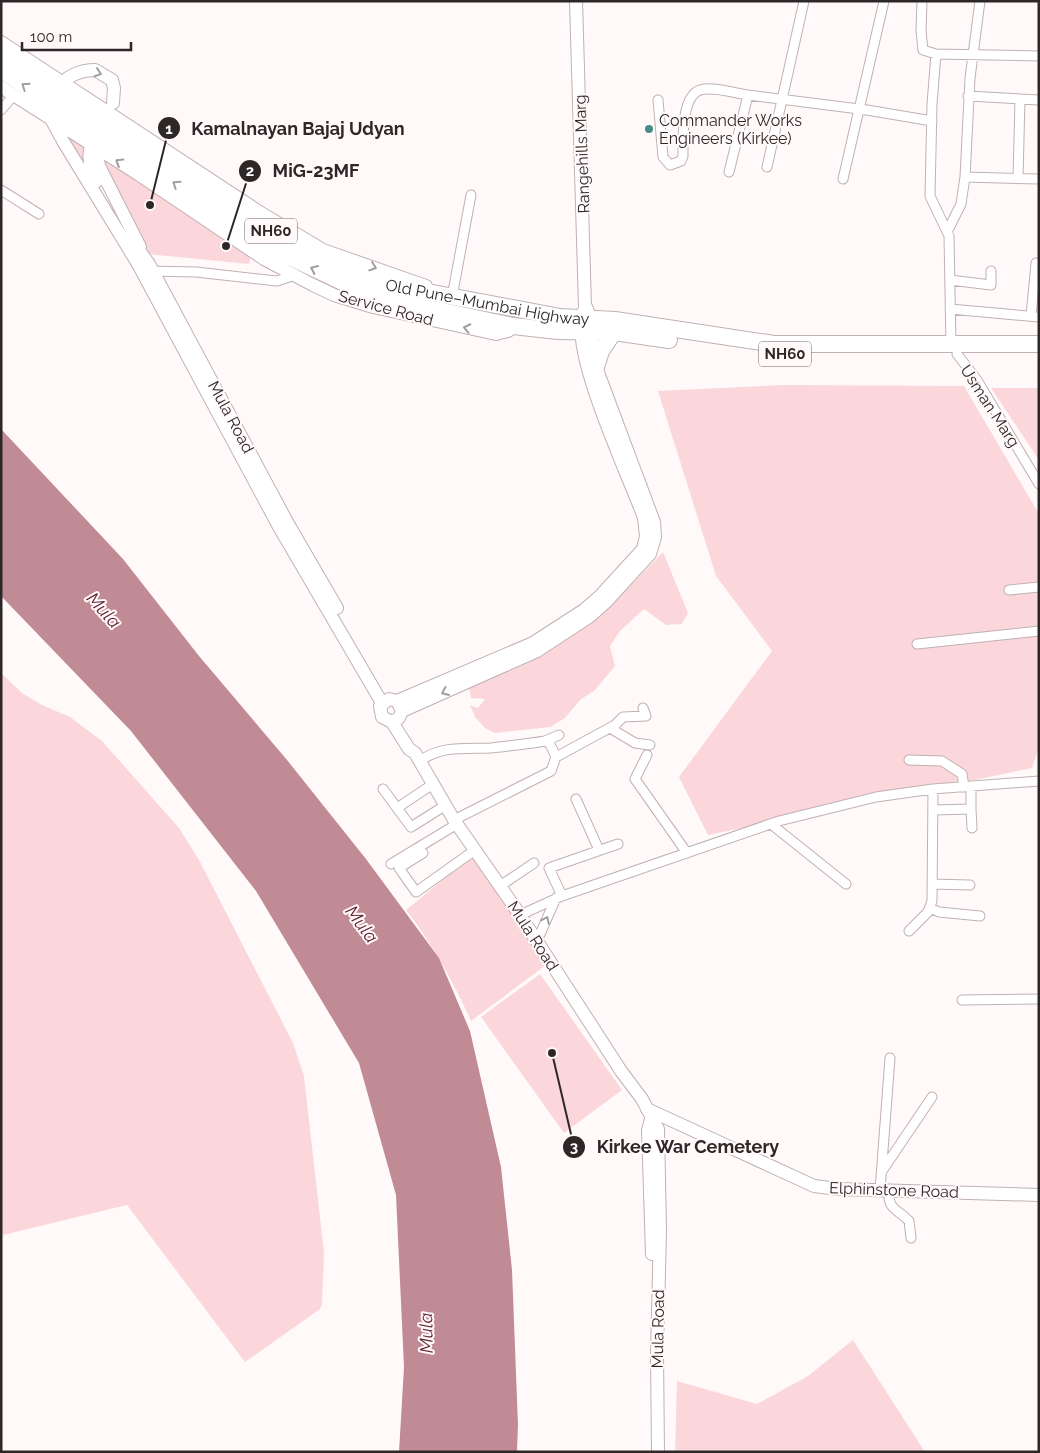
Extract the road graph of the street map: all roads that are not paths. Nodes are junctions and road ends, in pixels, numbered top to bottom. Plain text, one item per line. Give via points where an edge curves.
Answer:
1 (576, 1) edge
2 (804, 1) edge
3 (884, 1) edge
4 (922, 1) edge
5 (980, 1) edge
6 (1, 42) edge
7 (1, 52) edge
8 (936, 54) junction
9 (972, 54) junction
10 (1039, 56) edge
11 (1, 70) edge
12 (60, 85) junction
13 (1, 87) edge
14 (13, 96) junction
15 (748, 96) junction
16 (968, 96) junction
17 (781, 99) junction
18 (1020, 99) junction
19 (658, 100) dead end
20 (1039, 100) edge
21 (113, 103) dead end
22 (860, 109) junction
23 (1, 110) edge
24 (50, 111) junction
25 (932, 121) junction
26 (94, 143) junction
27 (767, 167) dead end
28 (729, 172) dead end
29 (965, 176) junction
30 (1018, 178) junction
31 (843, 179) dead end
32 (1039, 179) edge
33 (1, 190) edge
34 (471, 195) dead end
35 (39, 214) dead end
36 (947, 232) junction
37 (1036, 264) dead end
38 (147, 271) junction
39 (991, 271) dead end
40 (295, 275) junction
41 (950, 280) junction
42 (1036, 283) edge
43 (446, 296) junction
44 (950, 309) junction
45 (1035, 316) edge
46 (586, 321) junction
47 (513, 326) junction
48 (614, 332) junction
49 (1039, 344) edge
50 (954, 349) junction
51 (1039, 353) edge
52 (596, 367) junction
53 (1039, 484) edge
54 (1039, 587) edge
55 (1009, 590) dead end
56 (1039, 592) edge
57 (1039, 631) edge
58 (917, 644) dead end
59 (643, 708) dead end
60 (394, 709) junction
61 (610, 728) junction
62 (559, 735) dead end
63 (546, 741) junction
64 (650, 745) dead end
65 (646, 755) dead end
66 (417, 757) junction
67 (556, 757) junction
68 (909, 760) dead end
69 (1039, 781) edge
70 (433, 784) junction
71 (968, 786) junction
72 (934, 789) junction
73 (383, 790) dead end
74 (576, 798) dead end
75 (446, 805) junction
76 (397, 808) junction
77 (971, 809) junction
78 (933, 810) junction
79 (456, 822) junction
80 (771, 824) junction
81 (972, 828) dead end
82 (618, 844) dead end
83 (475, 850) junction
84 (599, 850) junction
85 (423, 853) dead end
86 (687, 853) junction
87 (391, 864) dead end
88 (534, 864) dead end
89 (846, 884) dead end
90 (932, 884) junction
91 (970, 885) dead end
92 (500, 886) junction
93 (559, 897) junction
94 (930, 908) junction
95 (520, 915) junction
96 (980, 916) dead end
97 (909, 931) dead end
98 (537, 941) junction
99 (1039, 999) edge
100 (962, 1000) dead end
101 (890, 1058) dead end
102 (932, 1097) dead end
103 (649, 1114) junction
104 (882, 1171) junction
105 (884, 1190) junction
106 (1039, 1195) edge
107 (911, 1238) dead end
108 (655, 1267) junction
109 (650, 1452) edge
110 (658, 1452) edge

1 - 46 main road, Rangehills Marg
2 - 17 street
3 - 22 street
4 - 8 street via 920,31 923,50
5 - 9 street
6 - 12 main road
7 - 12 highway, Old Pune–Mumbai Highway / NH60
8 - 9 street
8 - 25 street
9 - 10 street
9 - 16 street
24 -> 11 highway, Old Pune–Mumbai Highway / NH60
12 -> 21 main road via 88,70 101,72 112,80
12 -> 43 highway, Old Pune–Mumbai Highway / NH60 via 280,237 373,279
13 - 14 main road
14 - 23 street
14 - 24 main road
15 - 17 street
15 - 19 street via 702,90 693,94 687,106 681,161 670,165 662,157
15 - 28 street
16 - 18 street
16 - 29 street
17 - 22 street
17 - 27 street
18 - 20 street
18 - 30 street
22 - 25 street
22 - 31 street
24 - 26 highway, Old Pune–Mumbai Highway / NH60
24 - 38 main road
25 - 36 street via 930,196
26 - 38 main road, Mula Road via 99,166 144,256
40 -> 26 main road, Service Road via 264,259
47 -> 26 highway, Old Pune–Mumbai Highway / NH60 via 386,299 334,279 273,249
29 - 30 street
29 - 36 street via 961,204
30 - 32 street
33 - 35 street
34 - 43 street
36 - 41 street
37 - 42 street
38 - 40 street via 277,280
38 - 60 main road, Mula Road
39 - 41 street via 990,285
47 -> 40 main road, Service Road via 496,334 373,307 334,295
41 - 44 street
42 - 45 street
43 - 46 highway, Old Pune–Mumbai Highway / NH60
44 - 45 street
44 - 50 street
46 - 47 highway, Old Pune–Mumbai Highway / NH60 via 558,331
46 - 48 highway, Old Pune–Mumbai Highway / NH60
46 - 50 highway, Old Pune–Mumbai Highway / NH60 via 774,344
46 - 52 main road
46 - 60 main road via 585,361 646,524 644,546 593,603 545,636
48 - 50 highway, Old Pune–Mumbai Highway / NH60 via 774,354
48 - 52 highway via 601,351
49 - 50 highway, Old Pune–Mumbai Highway / NH60
50 - 51 highway, Old Pune–Mumbai Highway / NH60
50 - 53 street, Usman Marg via 977,380
52 -> 60 main road via 652,515 655,530 653,549 598,610 549,644
54 - 55 street
54 - 56 street
57 - 58 street
59 - 61 street via 646,716 626,716
60 - 66 main road, Mula Road via 409,749
61 - 64 street via 635,744
61 - 67 street
62 - 63 street
63 - 66 street via 491,748 446,749
63 - 67 street
65 - 86 street via 635,779
66 - 70 main road, Mula Road
67 - 79 street via 551,771
68 - 71 street via 942,761 962,774
69 - 71 street
70 - 75 main road, Mula Road
70 - 76 street
71 - 72 street
71 - 77 street
72 - 78 street
72 - 80 street via 876,797
73 - 76 street
74 - 84 street
75 - 76 street via 411,828
75 - 79 main road, Mula Road
77 - 78 street
77 - 81 street
78 - 90 street
79 - 83 main road, Mula Road
79 - 87 street
80 - 86 street
80 - 89 street
82 - 84 street
83 - 85 street via 416,892 399,868
83 - 92 main road, Mula Road
84 - 93 street via 549,868
86 - 93 street
88 - 92 street
90 - 91 street
90 - 94 street
92 - 95 main road, Mula Road
93 - 95 street
98 -> 93 street
94 - 96 street via 939,912
94 - 97 street
95 - 98 main road, Mula Road
98 - 103 main road, Mula Road
99 - 100 street
101 - 104 street
102 - 104 street
103 - 105 main road, Elphinstone Road via 814,1186
103 - 108 main road, Mula Road
104 - 105 street
105 - 106 main road, Elphinstone Road
105 - 107 street via 890,1205 909,1220
108 - 109 main road, Mula Road
108 - 110 main road, Mula Road

